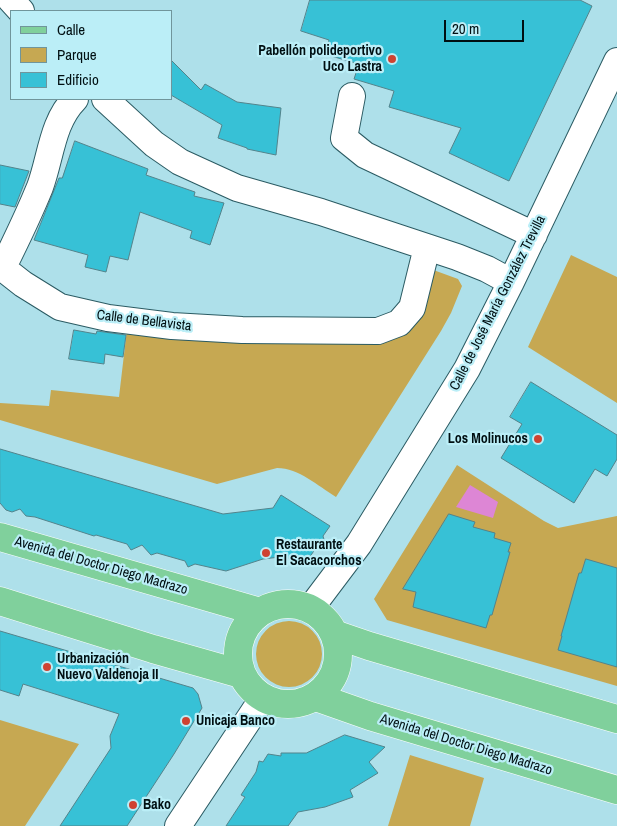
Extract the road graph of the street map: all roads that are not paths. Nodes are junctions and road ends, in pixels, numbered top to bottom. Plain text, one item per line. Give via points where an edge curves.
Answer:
1 (11, 0) edge
2 (20, 10) edge
3 (617, 61) edge
4 (352, 96) dead end
5 (74, 100) edge
6 (106, 100) edge
7 (534, 234) junction
8 (427, 247) junction
9 (2, 267) edge
10 (512, 282) junction
11 (0, 537) edge
12 (0, 601) edge
13 (310, 609) junction
14 (260, 612) junction
15 (334, 634) junction
16 (241, 674) junction
17 (316, 697) junction
18 (263, 698) junction
19 (617, 719) edge
20 (617, 790) edge
21 (178, 826) edge

1 - 2 street
3 - 7 street, Calle de José María González Trevilla
4 - 7 street via 344,138 364,155
5 - 9 street, Calle de Bellavista via 60,120 39,187
6 - 8 street via 154,144 180,162 237,188
7 - 10 street, Calle de José María González Trevilla
8 - 9 street, Calle de Bellavista via 412,308 399,323 378,331 242,330 108,318 60,307
8 - 10 street via 487,269
10 - 13 street, Calle de José María González Trevilla via 467,369 359,544
11 - 14 main road, Avenida del Doctor Diego Madrazo
12 - 16 main road
13 - 14 main road via 284,604
13 - 15 main road via 328,624
14 - 16 main road via 241,635 238,650
15 - 17 main road via 338,651 336,668 329,684
15 - 19 main road
16 - 18 main road via 251,690
17 - 18 main road via 299,704 280,704
17 - 20 main road, Avenida del Doctor Diego Madrazo
18 - 21 street

